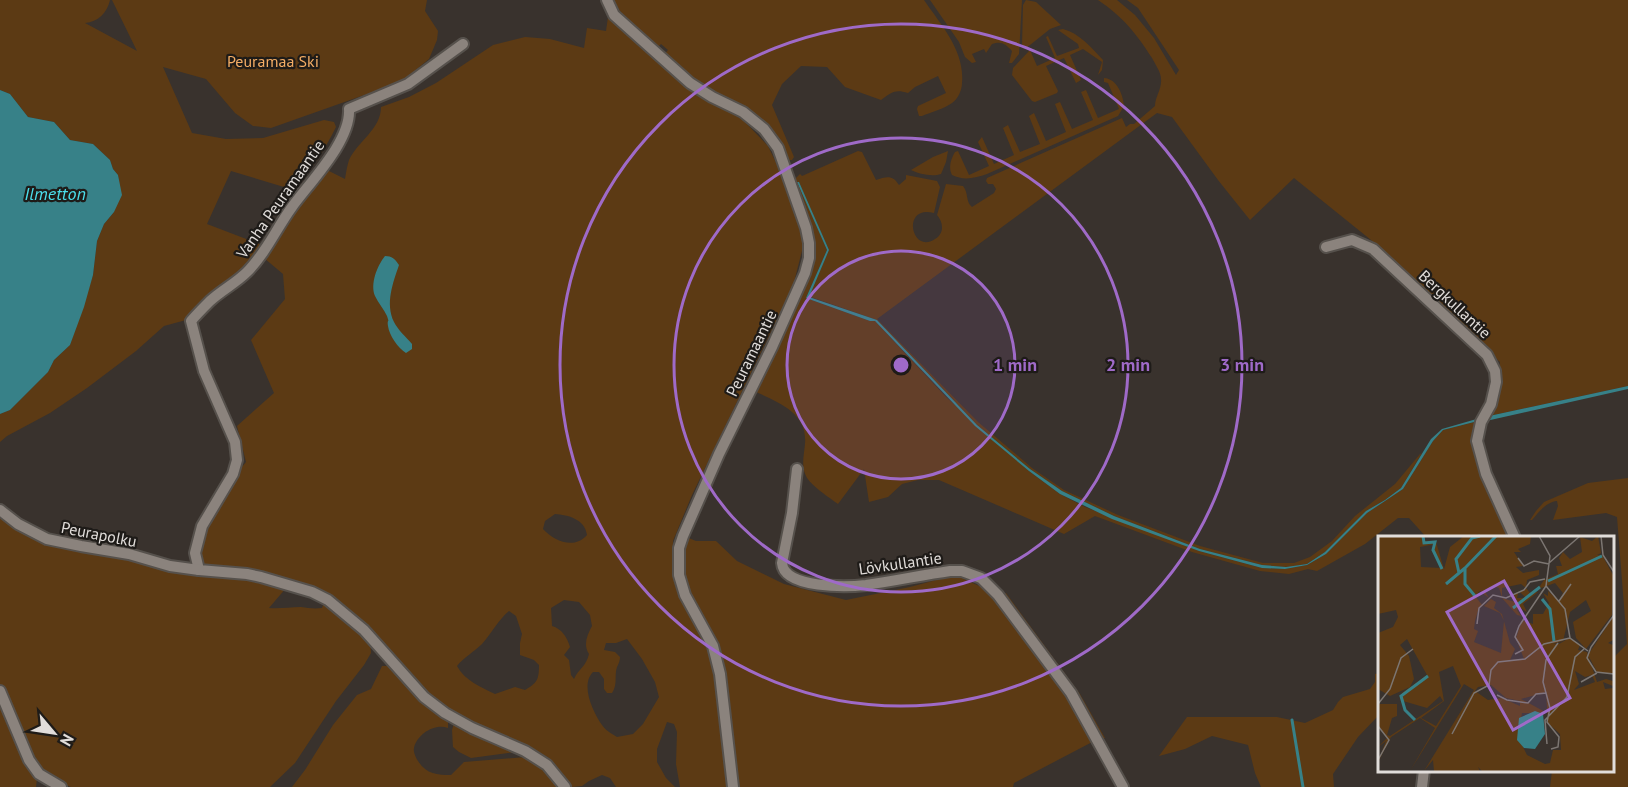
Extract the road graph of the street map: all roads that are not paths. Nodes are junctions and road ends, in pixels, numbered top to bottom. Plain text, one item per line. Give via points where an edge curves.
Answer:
1 (607, 0) edge
2 (463, 44) dead end
3 (1326, 247) dead end
4 (797, 469) dead end
5 (0, 510) edge
6 (1514, 536) edge
7 (199, 570) junction
8 (0, 691) edge
9 (1424, 772) edge
10 (61, 787) edge
11 (565, 787) edge
12 (733, 787) edge
13 (1123, 787) edge
14 (1422, 787) edge

1 - 12 street, Peuramaantie via 614,15 690,83 743,112 764,129 782,158 809,243 805,273 679,548 679,575 685,595 713,646 720,674
2 - 7 street, Vanha Peuramaantie via 408,84 348,109 349,118 326,165 291,208 260,258 191,321 204,370 235,442 237,460 233,474 202,526 195,553
3 - 6 street, Bergkullantie via 1352,240 1373,249 1488,356 1496,382 1477,441 1486,474
4 - 13 street, Lövkullantie via 782,563 786,573 804,582 834,585 866,585 950,571 981,578 1071,693
5 - 7 street, Peurapolku via 47,539
7 - 11 street via 261,577 328,600 364,630 424,697 472,728 547,765
8 - 10 street via 28,760 39,774
9 - 14 street

